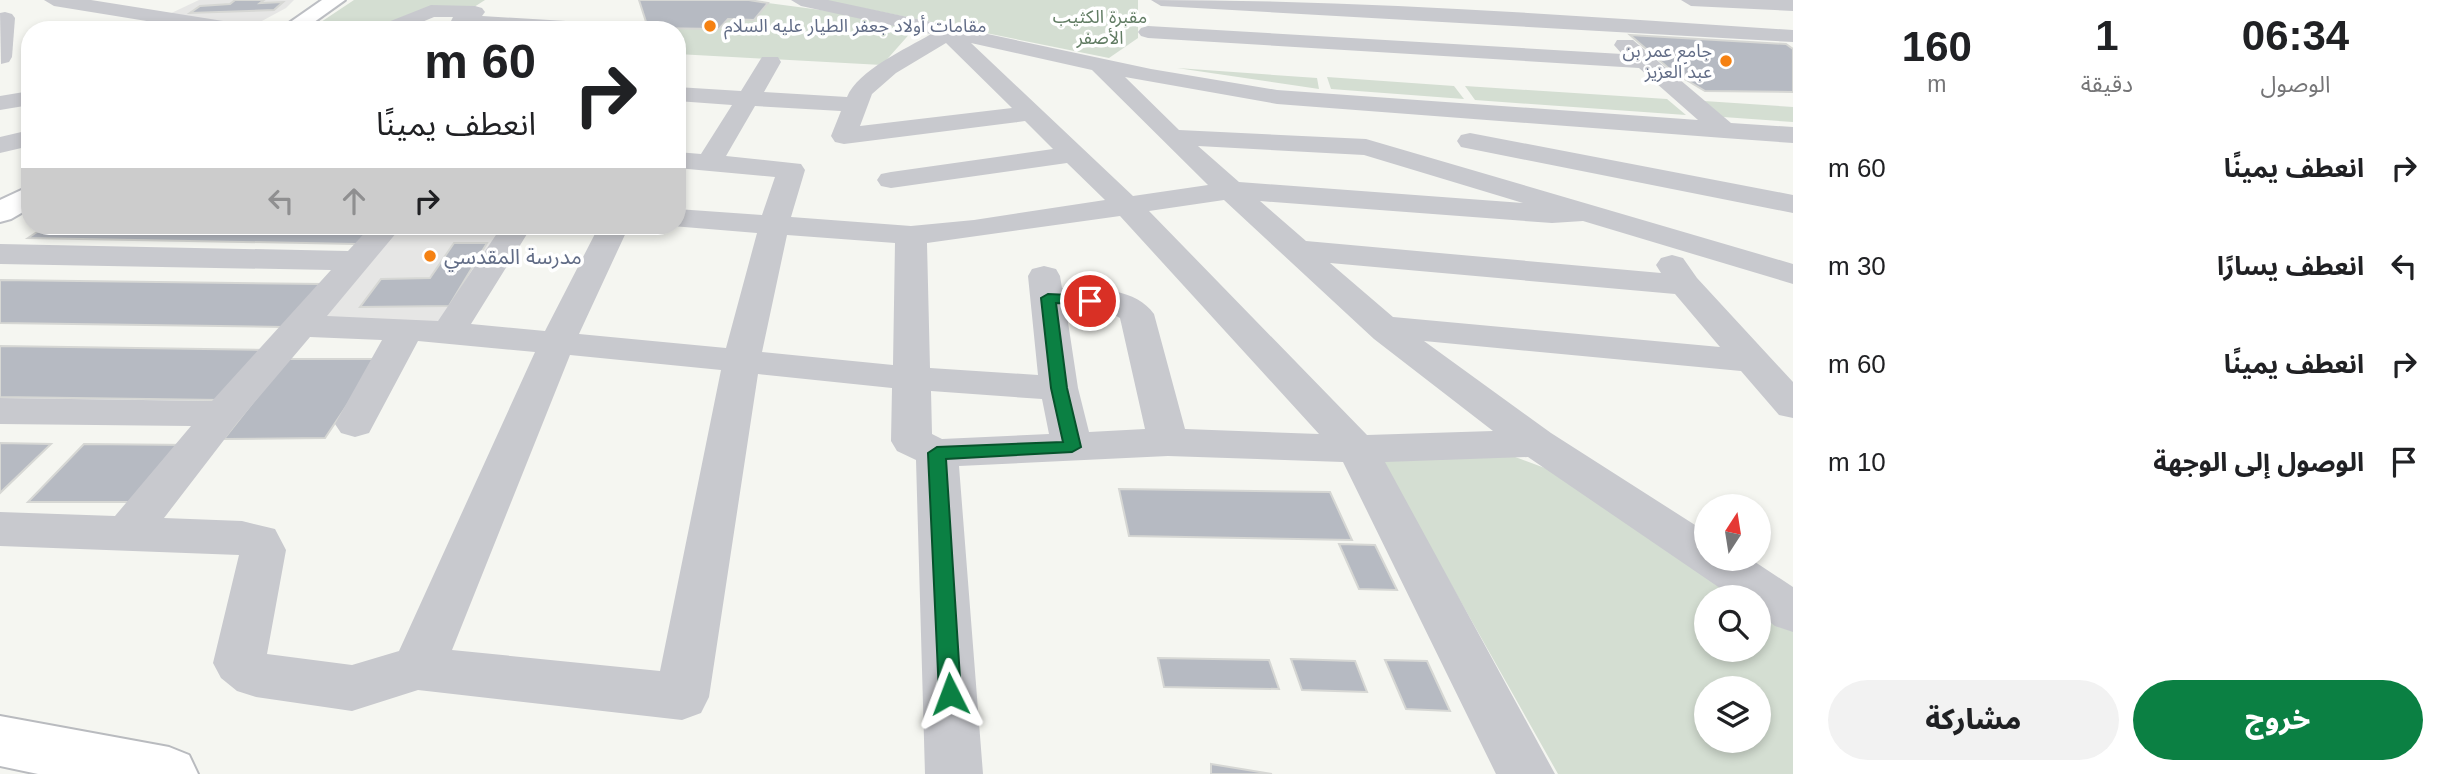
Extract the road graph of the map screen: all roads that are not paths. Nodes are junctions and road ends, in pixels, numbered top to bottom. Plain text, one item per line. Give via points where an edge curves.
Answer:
1 (54, 0) edge
2 (308, 0) edge
3 (335, 0) edge
4 (493, 0) edge
5 (801, 0) edge
6 (1147, 0) edge
7 (1161, 0) edge
8 (1573, 0) edge
9 (1690, 0) edge
10 (1729, 1) edge
11 (1768, 2) edge
12 (1793, 5) edge
13 (565, 6) dead end
14 (1793, 17) edge
15 (0, 19) edge
16 (179, 21) edge
17 (279, 21) edge
18 (303, 21) edge
19 (407, 21) edge
20 (461, 21) edge
21 (545, 21) edge
22 (1599, 23) junction
23 (1149, 32) junction
24 (948, 33) junction
25 (1785, 35) edge
26 (7, 56) edge
27 (770, 62) dead end
28 (1645, 62) junction
29 (1100, 65) junction
30 (1151, 76) junction
31 (686, 95) edge
32 (748, 99) junction
33 (21, 100) edge
34 (0, 103) edge
35 (856, 105) junction
36 (1485, 112) junction
37 (1031, 113) junction
38 (1724, 130) junction
39 (1793, 135) edge
40 (1172, 137) junction
41 (21, 140) edge
42 (1470, 141) junction
43 (0, 145) edge
44 (1073, 154) junction
45 (686, 161) edge
46 (709, 162) junction
47 (1453, 173) junction
48 (21, 179) edge
49 (891, 180) dead end
50 (1231, 190) junction
51 (0, 192) edge
52 (21, 201) edge
53 (1793, 204) edge
54 (1128, 207) junction
55 (1584, 212) junction
56 (0, 214) edge
57 (686, 219) edge
58 (775, 225) junction
59 (1649, 231) junction
60 (379, 235) edge
61 (511, 235) edge
62 (610, 235) edge
63 (911, 235) junction
64 (1297, 250) junction
65 (0, 254) edge
66 (357, 261) junction
67 (1793, 274) edge
68 (1685, 285) junction
69 (300, 327) junction
70 (1382, 327) junction
71 (407, 330) junction
72 (448, 332) junction
73 (557, 343) junction
74 (741, 361) junction
75 (1755, 361) junction
76 (912, 378) junction
77 (1059, 388) junction
78 (1793, 406) edge
79 (0, 411) edge
80 (223, 414) junction
81 (355, 424) dead end
82 (1168, 442) junction
83 (1536, 443) junction
84 (1072, 447) junction
85 (1357, 449) junction
86 (937, 453) junction
87 (0, 529) edge
88 (125, 534) junction
89 (1694, 547) edge
90 (1732, 571) edge
91 (1793, 612) edge
92 (418, 667) junction
93 (0, 741) edge
94 (169, 774) edge
95 (954, 774) edge
96 (1526, 774) edge

1 - 16 street
2 - 17 main road
3 - 18 main road
4 - 20 street
5 - 24 street
6 - 23 street
7 - 22 street
8 - 22 street
9 - 10 street
10 - 11 street
10 - 25 street
11 - 12 street
11 - 14 street
13 - 21 street
15 - 26 street via 5,19
19 - 20 street via 431,11
22 - 25 street
22 - 28 street
23 - 28 street
23 - 30 street
24 - 29 street
24 - 35 street via 888,68 861,91
24 - 37 street
27 - 32 street
28 - 38 street
29 - 30 street
29 - 40 street
30 - 36 street via 1277,97
31 - 32 street
32 - 35 street
32 - 46 street
33 - 34 street
35 - 37 street via 844,136
36 - 38 street
36 - 42 street
37 - 44 street
38 - 39 street
40 - 47 street via 1366,147
40 - 50 street
41 - 43 street
42 - 47 street
42 - 53 street
44 - 49 street
44 - 54 street
45 - 46 street
46 - 58 street via 792,170
47 - 55 street
48 - 51 main road
50 - 54 street
50 - 55 street via 1552,214
50 - 64 street
52 - 56 main road
54 - 63 street
54 - 85 street
55 - 59 street
57 - 58 street
58 - 63 street
58 - 74 street
59 - 67 street
59 - 68 street
60 - 66 street
61 - 72 street
62 - 73 street
63 - 76 street
64 - 68 street
64 - 70 street
65 - 66 street
66 - 69 street
68 - 75 street
69 - 71 street
69 - 80 street
70 - 75 street
70 - 83 street
71 - 72 street
71 - 81 street
72 - 73 street
73 - 74 street
73 - 92 street
74 - 76 street
74 - 92 street via 682,697
75 - 78 street
76 - 77 street
76 - 86 street via 912,441
77 - 82 street via 1046,287 1129,306 1137,314
77 - 84 street
79 - 80 street
80 - 88 street
82 - 84 street
82 - 85 street
83 - 85 street
83 - 89 street
84 - 86 street
85 - 96 street
86 - 95 street
87 - 88 street
88 - 92 street via 259,541 263,550 239,663 256,675 352,688
90 - 91 street
93 - 94 main road

